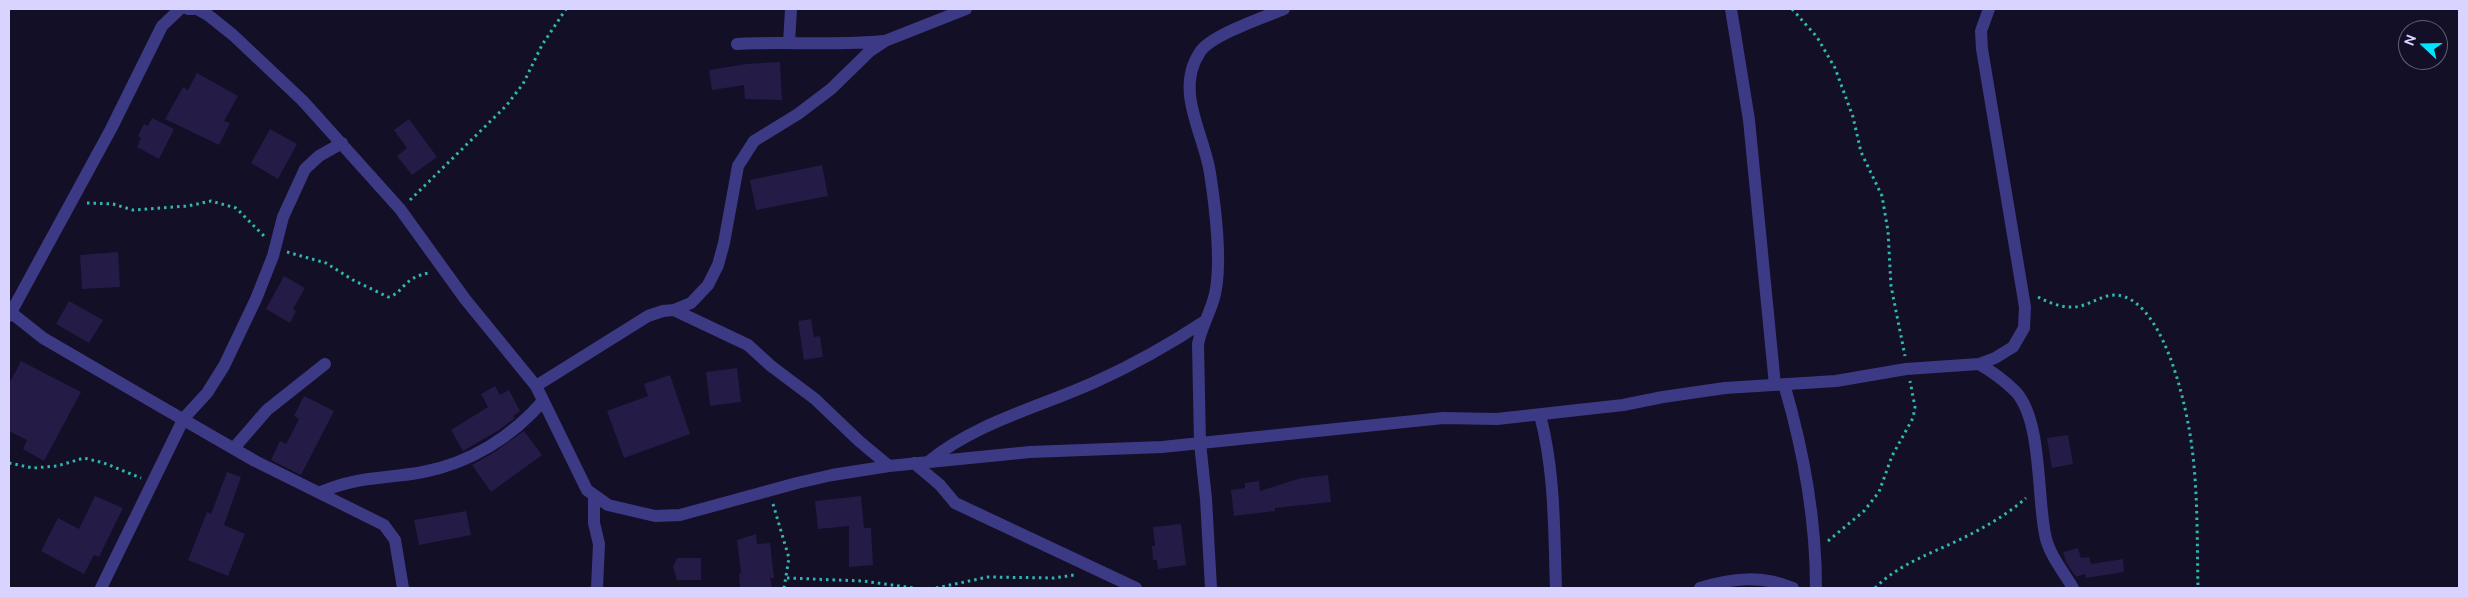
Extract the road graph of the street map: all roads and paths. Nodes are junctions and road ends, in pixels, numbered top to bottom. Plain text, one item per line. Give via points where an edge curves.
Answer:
1 (180, 9) edge
2 (188, 9) edge
3 (566, 9) edge
4 (791, 9) edge
5 (966, 9) edge
6 (1284, 9) edge
7 (1731, 9) edge
8 (1792, 9) edge
9 (1989, 9) edge
10 (884, 41) junction
11 (789, 43) junction
12 (737, 44) dead end
13 (342, 143) junction
14 (72, 203) junction
15 (400, 209) junction
16 (275, 248) junction
17 (446, 271) junction
18 (2022, 290) junction
19 (674, 310) junction
20 (9, 313) edge
21 (1204, 321) junction
22 (325, 364) dead end
23 (1979, 364) junction
24 (1906, 369) junction
25 (1780, 384) junction
26 (536, 386) junction
27 (543, 401) junction
28 (1540, 415) junction
29 (184, 418) junction
30 (1200, 443) junction
31 (234, 448) junction
32 (928, 462) junction
33 (9, 463) edge
34 (914, 463) junction
35 (889, 466) junction
36 (153, 483) junction
37 (2038, 487) junction
38 (321, 492) junction
39 (769, 492) junction
40 (594, 496) junction
41 (1816, 551) junction
42 (1087, 566) junction
43 (787, 578) junction
44 (101, 588) edge
45 (403, 588) edge
46 (597, 588) edge
47 (784, 588) edge
48 (914, 588) edge
49 (936, 588) edge
50 (1136, 588) edge
51 (1211, 588) edge
52 (1556, 588) edge
53 (1700, 588) edge
54 (1793, 588) edge
55 (1816, 588) edge
56 (1875, 588) edge
57 (2073, 588) edge
58 (2198, 588) edge

1 - 14 street via 162,26
2 - 13 street via 197,9 208,15 233,35
3 - 15 path via 506,106
4 - 11 street
5 - 10 street
6 - 21 street via 1224,35 1205,47 1195,60 1192,71 1189,87 1210,170 1216,236 1215,294
7 - 25 street via 1749,120
8 - 24 path via 1818,37 1835,68 1853,117 1861,152 1882,196 1891,286
9 - 18 street via 1981,31 1982,50
10 - 11 street via 834,45
10 - 19 street via 832,89 748,148 735,177 718,265 708,285 691,303
11 - 12 street
13 - 15 street
13 - 16 street via 319,156 305,170 283,217
14 - 16 path via 113,204 133,210 211,201 221,203 236,208
14 - 20 street
15 - 17 street
16 - 17 path via 326,263 388,297 416,275
16 - 29 street via 256,300 224,366
17 - 26 street
18 - 23 street via 2024,328 2013,347
18 - 58 path via 2058,306 2071,308 2111,294 2125,297 2140,304 2160,332 2186,416 2192,450
19 - 26 street via 642,320
19 - 35 street via 748,345 815,399
20 - 29 street via 43,338
21 - 30 street via 1198,344
21 - 32 street via 1174,342 1096,381 976,432 942,450
22 - 31 street via 267,410
23 - 24 street
23 - 37 street via 2017,393 2028,416 2036,446
24 - 25 street via 1836,381
24 - 41 path via 1914,400 1913,418 1892,456 1880,492 1864,511
25 - 28 street via 1725,388 1623,406
25 - 41 street via 1804,460
26 - 27 street
27 - 38 street via 529,418 467,459 423,472 362,478
27 - 40 street via 587,490
28 - 30 street via 1497,420 1444,418
28 - 52 street via 1547,439
29 - 31 street
29 - 36 street
30 - 32 street via 1030,452
30 - 51 street
31 - 38 street
32 - 34 street
33 - 36 path via 33,468 57,466 84,458
34 - 35 street
34 - 42 street via 955,503
35 - 39 street via 832,475
36 - 44 street
37 - 56 path via 2009,511 1958,540 1901,566
37 - 57 street via 2045,536
38 - 45 street via 384,525 395,540
39 - 40 street via 680,515 654,516 615,507
39 - 43 path via 787,546
40 - 46 street via 594,522 599,544
41 - 55 street
42 - 49 path via 1066,578 988,577
42 - 50 street
43 - 47 path
43 - 48 path via 863,581
53 - 54 street via 1742,579 1771,580

